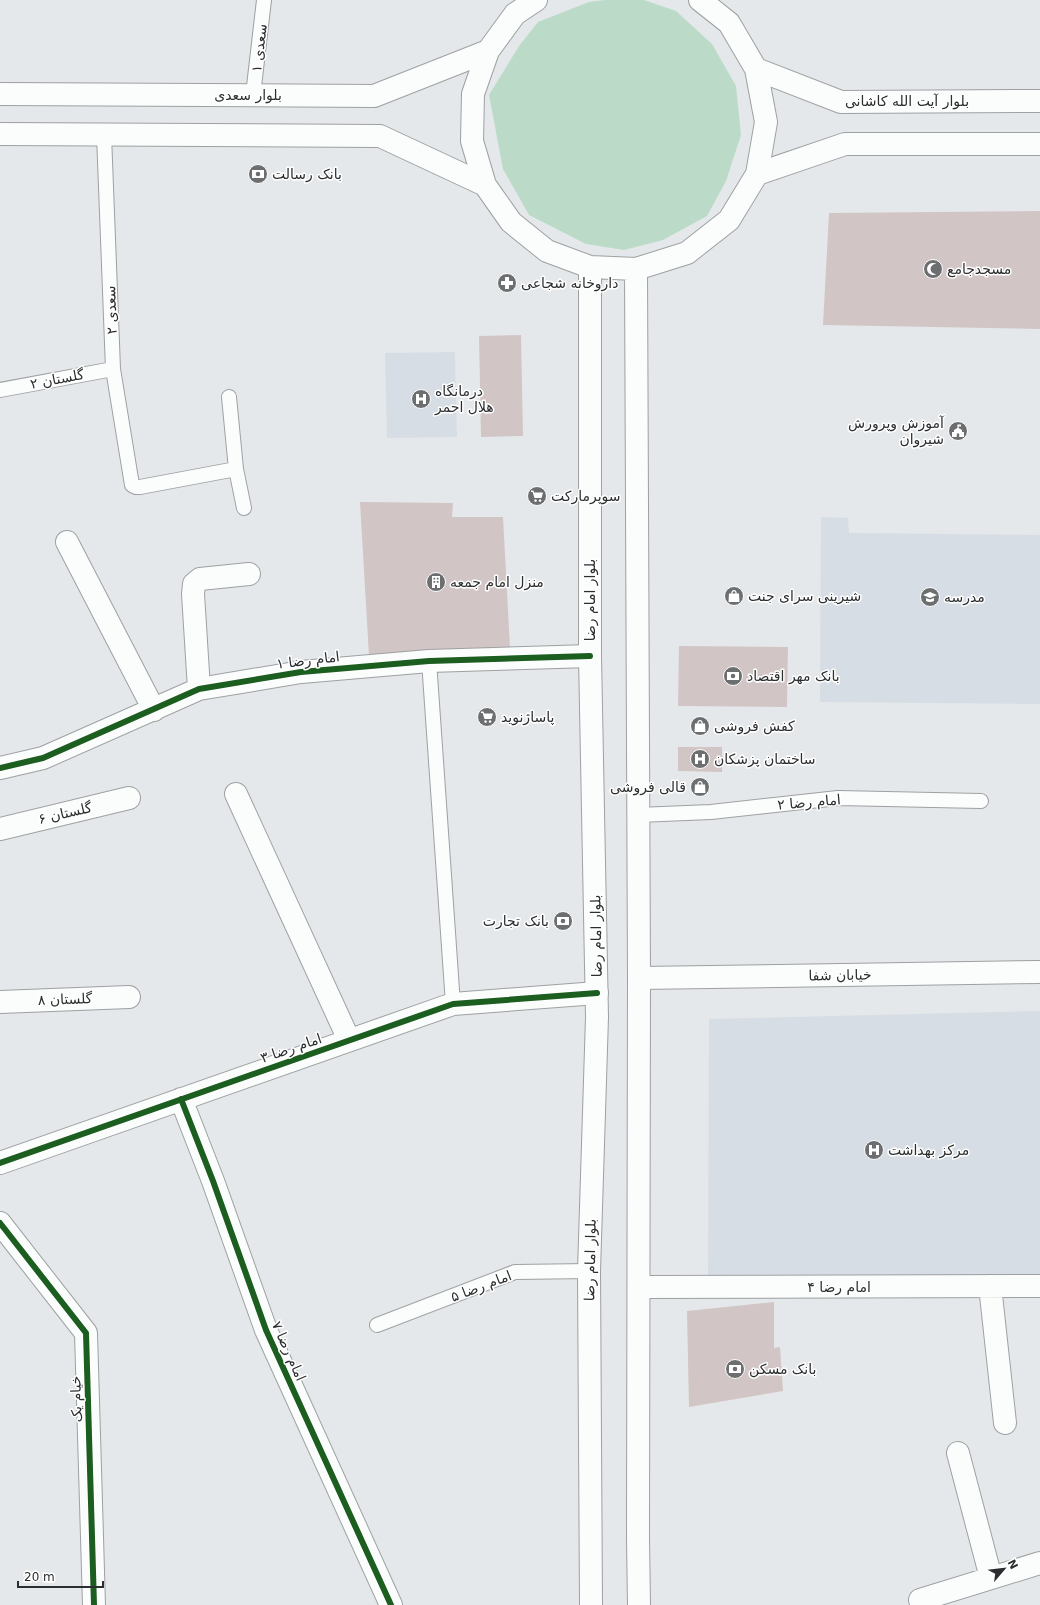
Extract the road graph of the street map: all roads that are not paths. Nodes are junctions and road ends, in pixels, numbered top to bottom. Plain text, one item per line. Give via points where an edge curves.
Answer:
1 (264, 0) edge
2 (536, 0) edge
3 (700, 0) edge
4 (488, 51) junction
5 (756, 69) junction
6 (0, 94) edge
7 (253, 95) junction
8 (1040, 101) edge
9 (0, 134) edge
10 (104, 135) junction
11 (1040, 144) edge
12 (757, 174) junction
13 (485, 185) junction
14 (590, 266) junction
15 (636, 268) junction
16 (113, 369) junction
17 (0, 390) edge
18 (229, 397) dead end
19 (236, 469) junction
20 (244, 508) dead end
21 (67, 542) dead end
22 (249, 574) dead end
23 (590, 656) junction
24 (429, 661) junction
25 (199, 689) junction
26 (154, 710) junction
27 (0, 768) edge
28 (236, 794) dead end
29 (129, 798) dead end
30 (981, 801) dead end
31 (638, 815) junction
32 (0, 829) edge
33 (1040, 972) edge
34 (639, 978) junction
35 (597, 993) junction
36 (129, 997) dead end
37 (0, 1002) edge
38 (453, 1004) junction
39 (349, 1040) junction
40 (181, 1099) junction
41 (0, 1163) edge
42 (0, 1223) edge
43 (589, 1271) junction
44 (990, 1286) junction
45 (1040, 1286) edge
46 (639, 1287) junction
47 (377, 1325) dead end
48 (1005, 1423) dead end
49 (958, 1453) dead end
50 (1040, 1563) edge
51 (991, 1578) junction
52 (920, 1600) dead end
53 (94, 1605) edge
54 (391, 1605) edge
55 (591, 1605) edge
56 (639, 1605) edge

1 - 7 lane, سعدی ۱
2 - 4 street via 515,14
3 - 5 street via 729,23
4 - 7 street, بلوار سعدی via 374,96
4 - 13 street via 473,94 472,141
5 - 8 street, بلوار آیت الله کاشانی via 841,102
5 - 12 street via 766,122
6 - 7 street, بلوار سعدی
9 - 10 street
10 - 13 street via 380,136
10 - 16 lane, سعدی ۲
11 - 12 street via 846,144
12 - 15 street via 729,220 687,253
13 - 14 street via 511,222 547,251
14 - 15 street
14 - 23 street, بلوار امام رضا
15 - 31 street
16 - 17 lane, گلستان ۲
16 - 19 lane, سعدی ۲ via 132,485 140,487
18 - 19 lane
19 - 20 lane
21 - 26 street
22 - 25 street via 200,579 194,584
23 - 24 street, امام رضا ۱
23 - 35 street, بلوار امام رضا
24 - 25 street, امام رضا ۱ via 301,672
24 - 38 lane
25 - 26 street, امام رضا ۱
26 - 27 street, امام رضا ۱ via 43,758
28 - 39 street
29 - 32 street, گلستان ۶
30 - 31 lane, امام رضا ۲ via 838,798 711,812
31 - 34 street
33 - 34 street, خیابان شفا
34 - 46 street
35 - 38 street, امام رضا ۳
35 - 43 street, بلوار امام رضا
36 - 37 street, گلستان ۸
38 - 39 street, امام رضا ۳
39 - 40 street, امام رضا ۳
40 - 41 street, امام رضا ۳
40 - 54 street, امام رضا ۷ via 266,1330
42 - 53 street, خیام یک via 86,1333
43 - 47 lane, امام رضا ۵ via 515,1272
43 - 55 street, بلوار امام رضا
44 - 45 street, امام رضا ۴
44 - 46 street, امام رضا ۴
44 - 48 street
46 - 56 street
49 - 51 street
50 - 51 street
51 - 52 street

